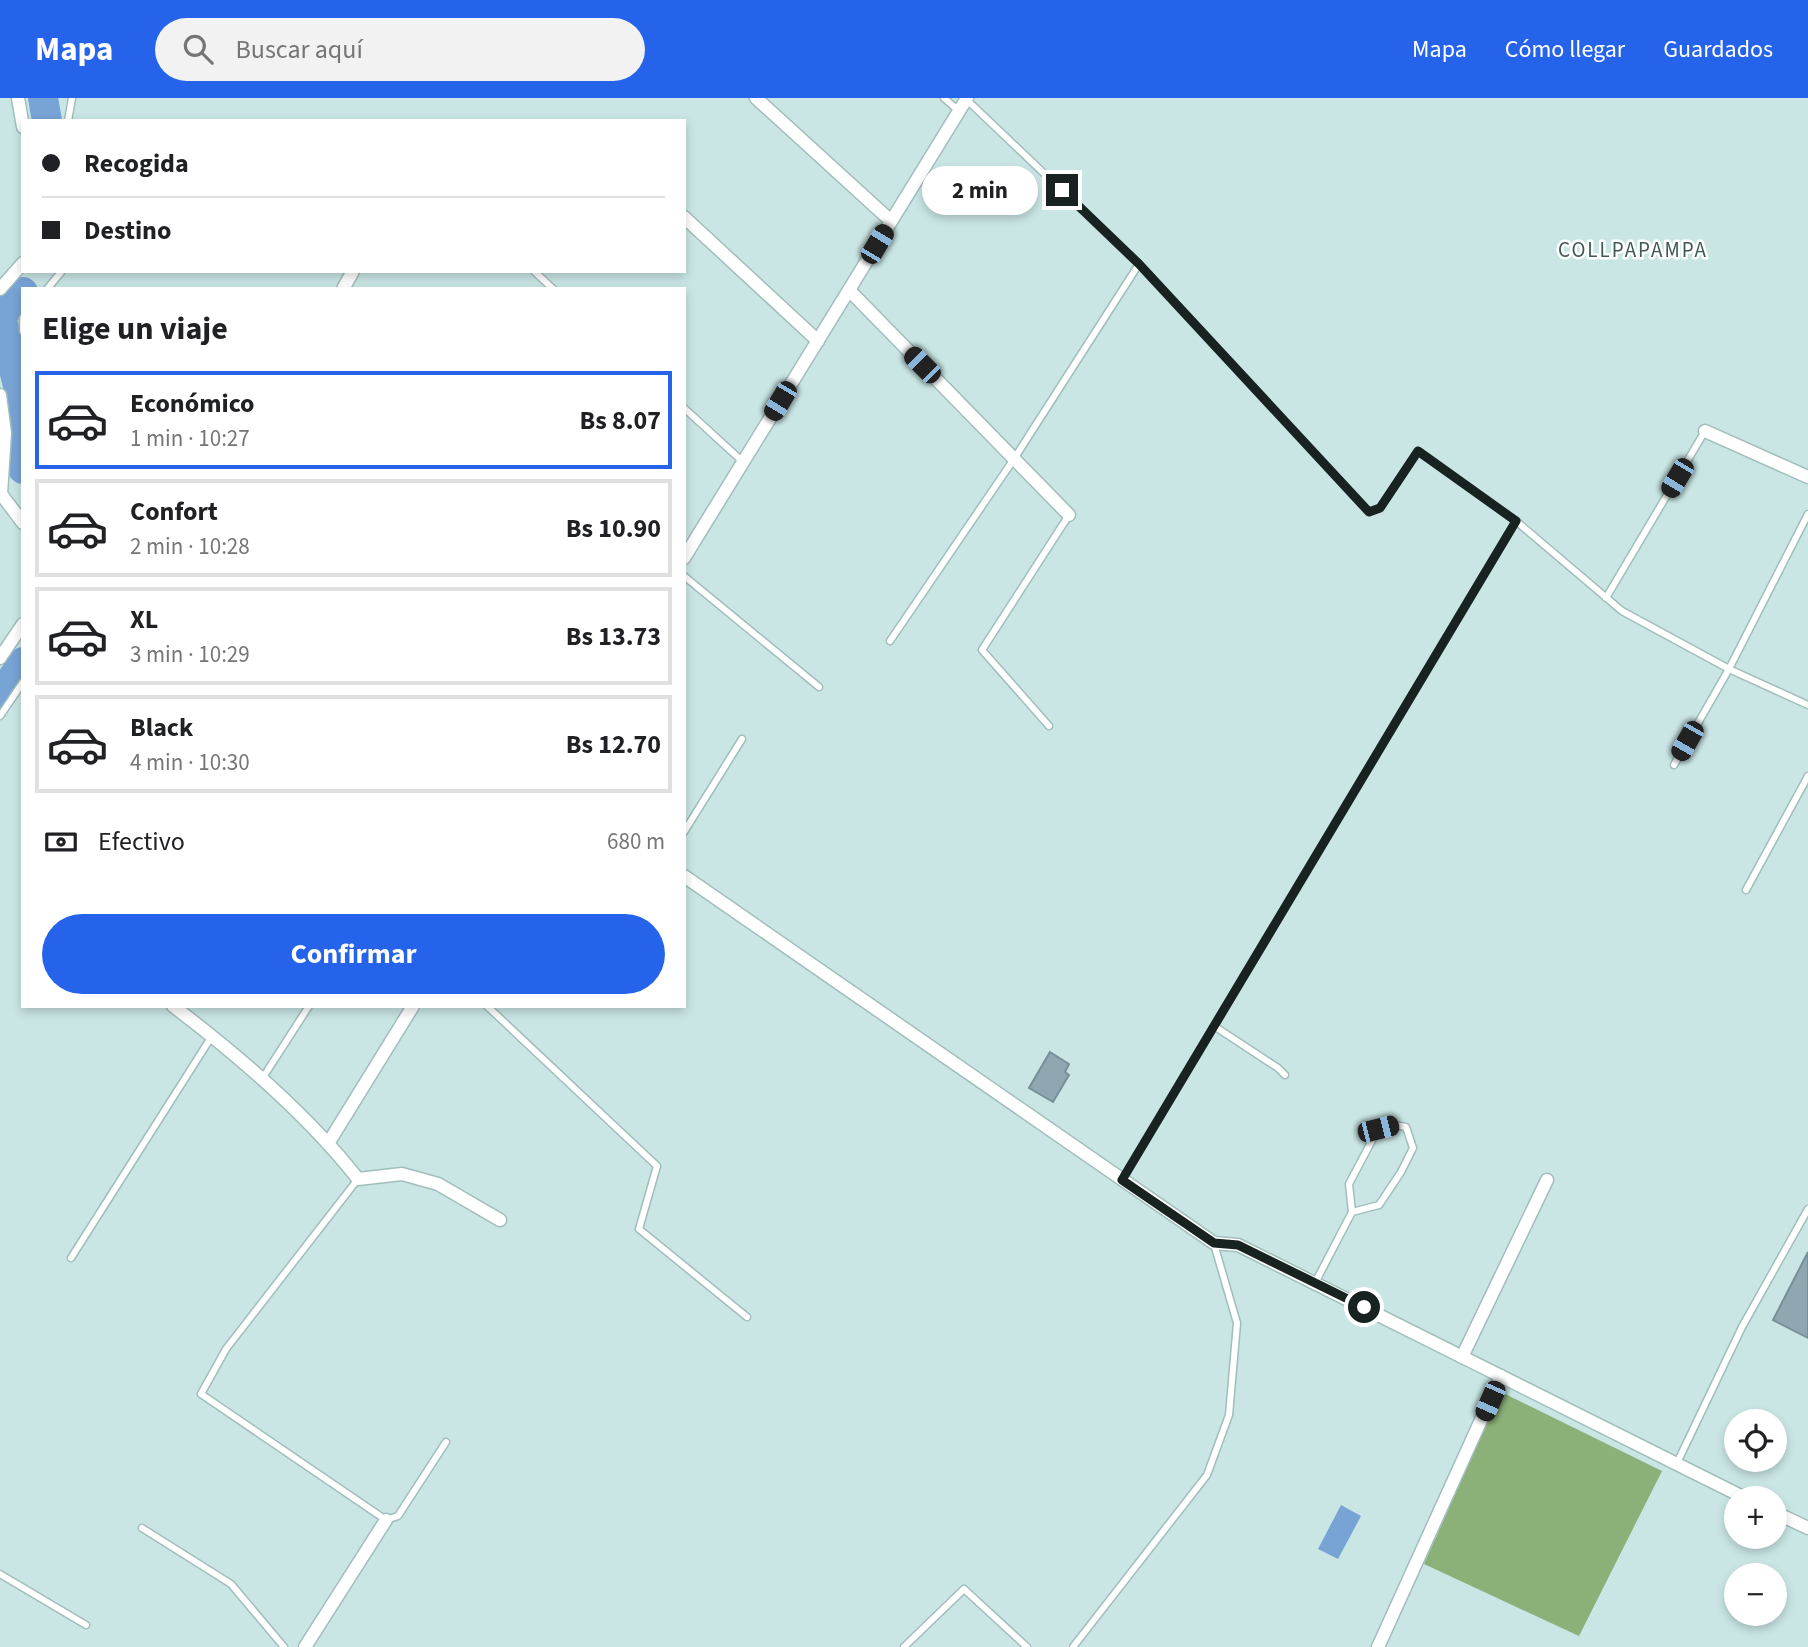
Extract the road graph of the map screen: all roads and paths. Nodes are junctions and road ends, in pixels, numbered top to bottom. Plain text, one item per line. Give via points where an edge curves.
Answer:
1 (18, 98) edge
2 (72, 98) edge
3 (756, 98) edge
4 (944, 98) edge
5 (966, 99) edge
6 (958, 111) junction
7 (22, 119) edge
8 (68, 119) edge
9 (686, 219) edge
10 (891, 221) junction
11 (1139, 264) junction
12 (21, 265) edge
13 (60, 273) edge
14 (536, 273) edge
15 (49, 287) edge
16 (551, 287) edge
17 (0, 289) edge
18 (849, 290) junction
19 (818, 341) junction
20 (0, 395) edge
21 (686, 410) edge
22 (1705, 431) joint
23 (1014, 459) junction
24 (743, 462) junction
25 (1808, 477) edge
26 (1808, 514) edge
27 (1069, 515) joint
28 (21, 520) edge
29 (1516, 521) junction
30 (686, 555) edge
31 (686, 578) edge
32 (1606, 598) junction
33 (21, 627) edge
34 (890, 641) dead end
35 (0, 658) edge
36 (1729, 669) junction
37 (21, 685) edge
38 (819, 687) dead end
39 (1808, 705) edge
40 (0, 716) edge
41 (1049, 726) dead end
42 (742, 739) dead end
43 (1674, 765) dead end
44 (1808, 776) edge
45 (686, 829) edge
46 (686, 877) edge
47 (1746, 890) dead end
48 (176, 1008) edge
49 (308, 1008) edge
50 (412, 1008) edge
51 (489, 1008) edge
52 (1214, 1026) junction
53 (212, 1036) junction
54 (1285, 1075) dead end
55 (261, 1080) junction
56 (329, 1142) junction
57 (358, 1179) junction
58 (1122, 1180) junction
59 (1547, 1180) dead end
60 (1808, 1209) edge
61 (1352, 1212) junction
62 (500, 1220) dead end
63 (1214, 1243) junction
64 (71, 1258) dead end
65 (1315, 1283) junction
66 (747, 1317) dead end
67 (1462, 1357) junction
68 (1501, 1376) junction
69 (446, 1442) dead end
70 (1676, 1465) junction
71 (1724, 1488) edge
72 (1787, 1518) edge
73 (386, 1520) junction
74 (142, 1528) dead end
75 (1808, 1528) edge
76 (0, 1574) edge
77 (86, 1625) dead end
78 (284, 1647) edge
79 (305, 1647) edge
80 (904, 1647) edge
81 (1027, 1647) edge
82 (1073, 1647) edge
83 (1378, 1647) edge

1 - 7 street
2 - 8 lane
3 - 10 street
4 - 6 lane
5 - 6 street
5 - 11 lane
6 - 10 street
9 - 19 street
10 - 18 street
11 - 23 lane
11 - 29 lane via 1369,512 1380,508 1418,451
12 - 17 street
13 - 15 lane
14 - 16 lane
18 - 19 street
18 - 23 street
19 - 24 street
20 - 28 street via 5,433 1,494
21 - 24 lane
22 - 25 street
22 - 32 lane
23 - 27 street
23 - 34 lane
24 - 30 street
26 - 36 lane
27 - 41 lane via 982,650
29 - 32 lane
29 - 52 lane
31 - 38 lane
32 - 36 lane
33 - 35 street
36 - 39 lane
36 - 43 lane
37 - 40 lane
42 - 45 lane
44 - 47 lane
46 - 58 street
48 - 53 street
49 - 55 lane
50 - 56 street
51 - 66 lane via 657,1166 639,1229
52 - 54 lane
52 - 58 lane
53 - 55 street
53 - 64 lane
55 - 56 street
56 - 57 street
57 - 62 street via 402,1174 426,1180
57 - 73 lane via 226,1349 201,1394
58 - 63 street
59 - 67 street
60 - 70 lane via 1742,1327
61 - 61 lane via 1379,1205 1401,1172 1413,1148 1406,1127 1378,1129 1349,1184
61 - 65 lane
63 - 65 street via 1238,1245
63 - 82 lane via 1237,1323 1229,1415 1207,1475
65 - 67 street
67 - 68 street
68 - 70 street
68 - 83 street
69 - 73 lane via 398,1516
70 - 71 street
72 - 75 street
73 - 79 street
74 - 78 lane via 231,1584
76 - 77 lane
80 - 81 lane via 964,1589

